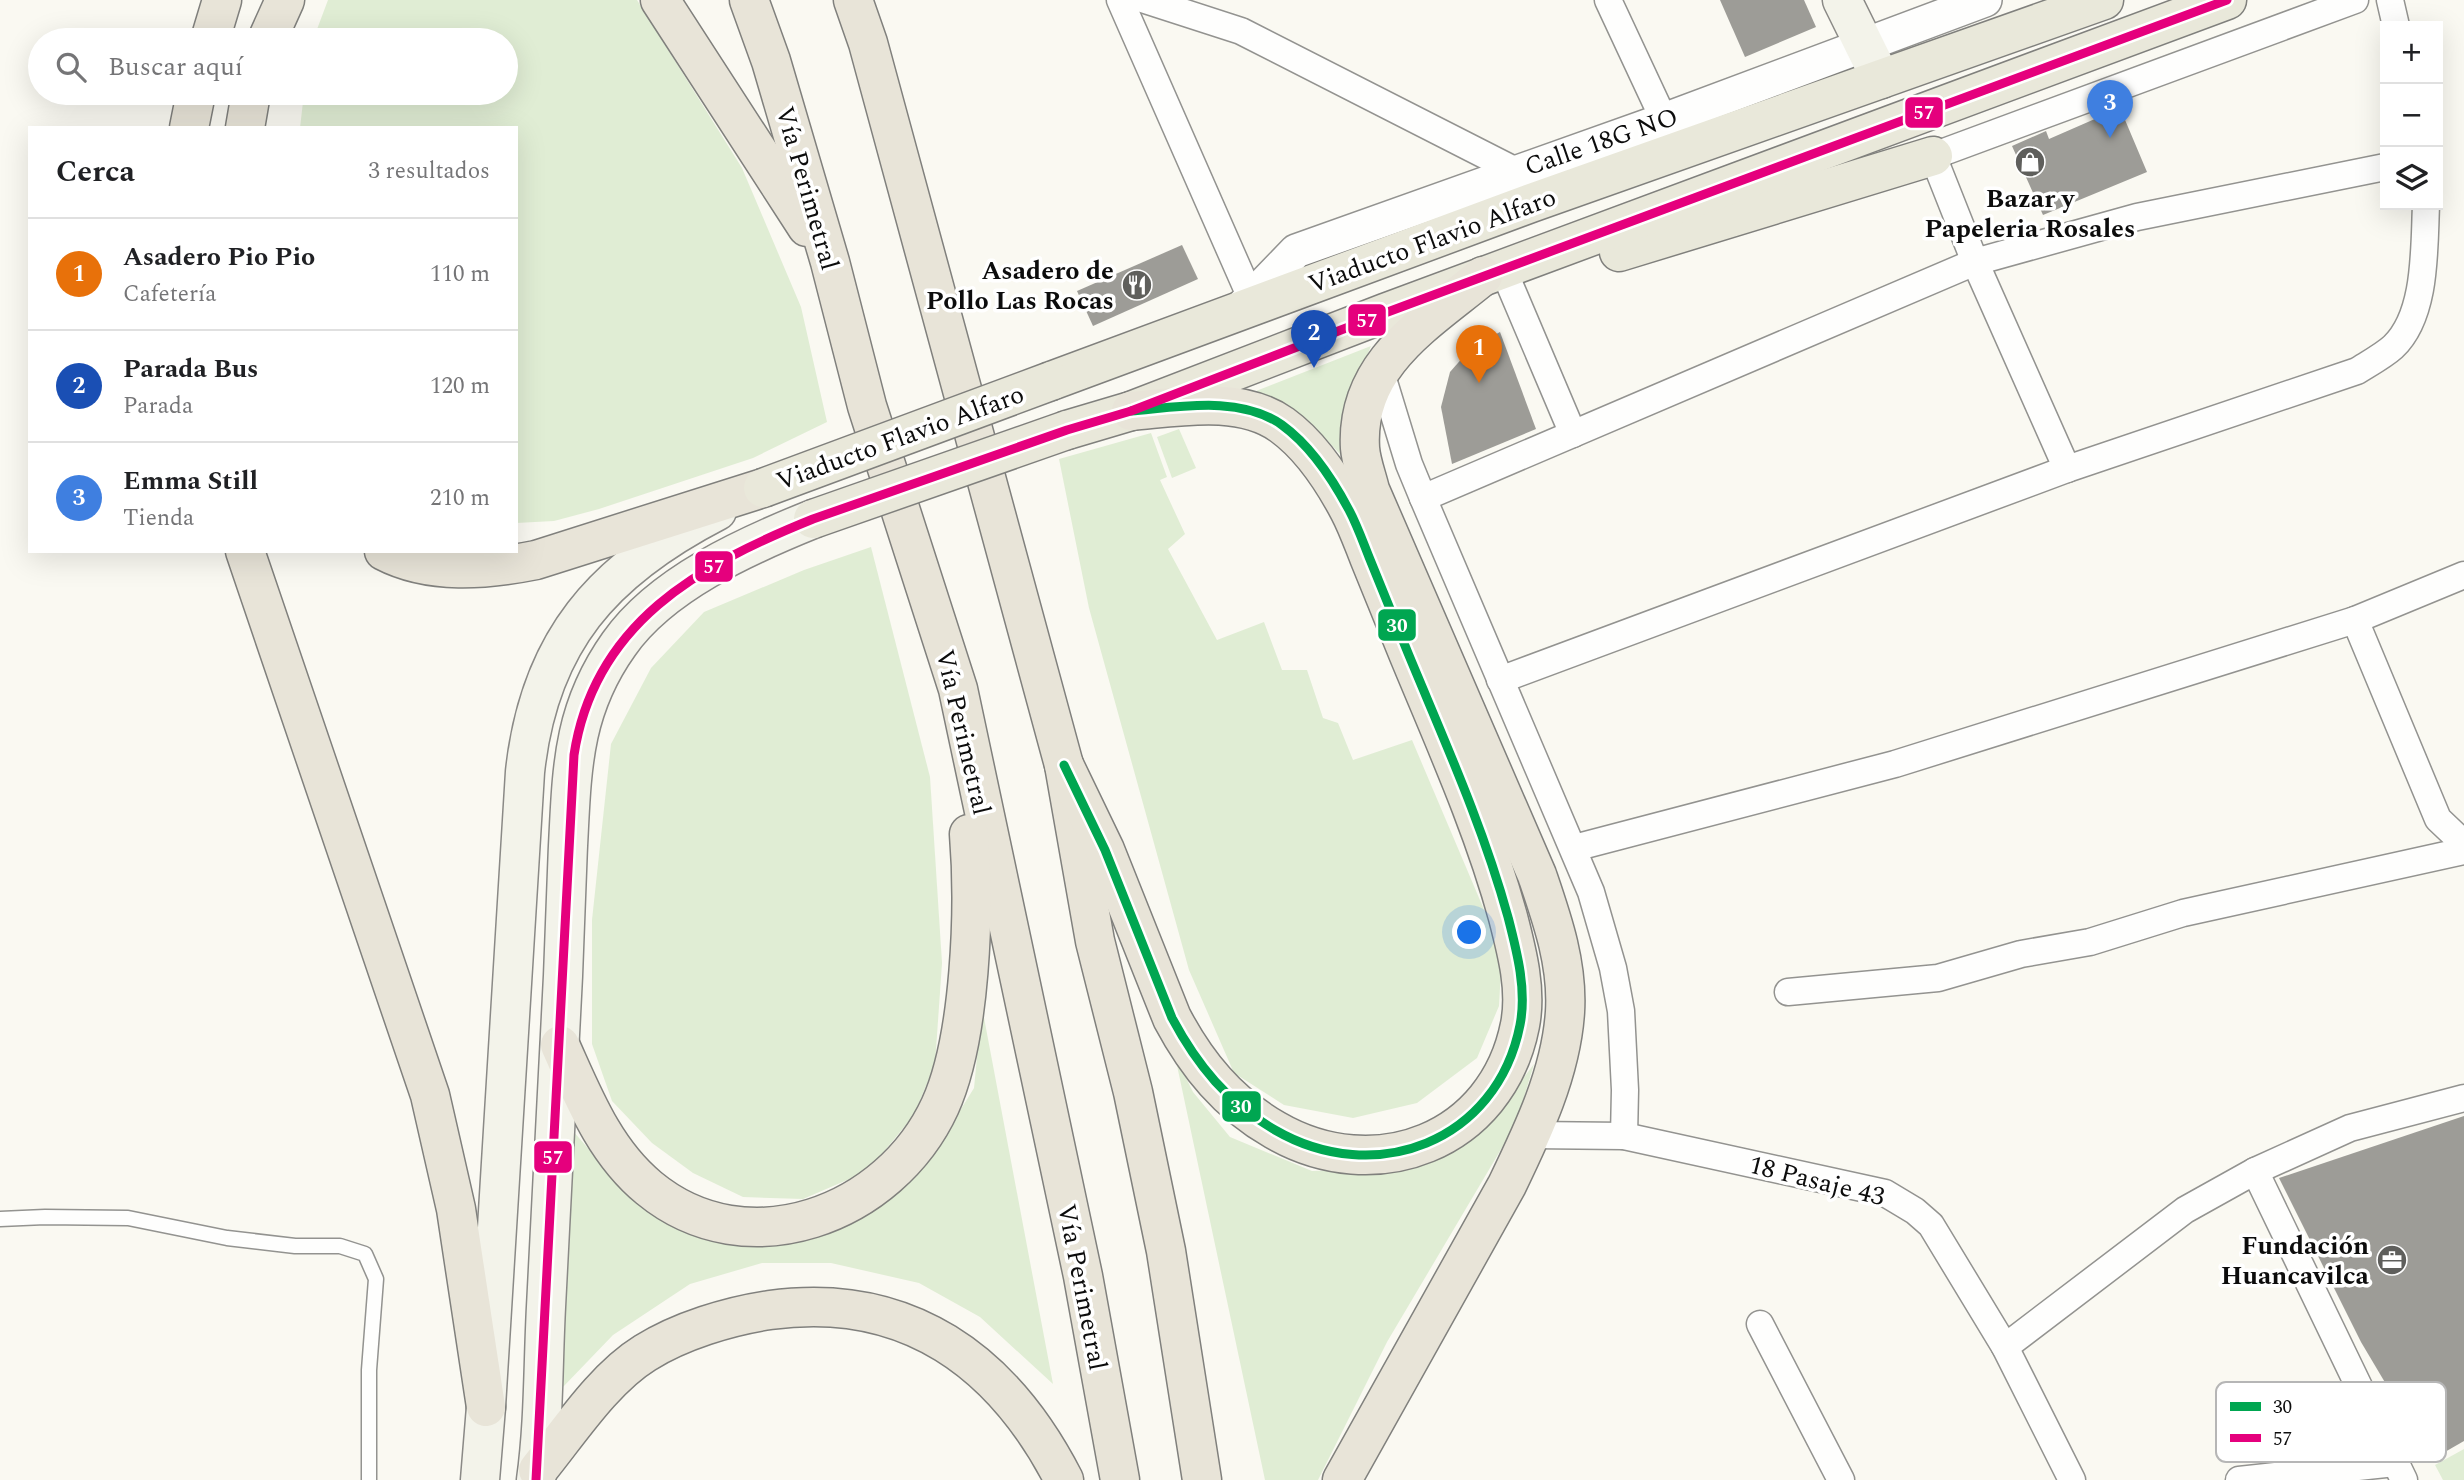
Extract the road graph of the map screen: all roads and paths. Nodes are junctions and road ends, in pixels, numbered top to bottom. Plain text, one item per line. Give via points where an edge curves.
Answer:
1 (222, 0) edge
2 (285, 0) edge
3 (660, 0) edge
4 (750, 0) edge
5 (853, 0) edge
6 (1120, 0) edge
7 (1144, 0) edge
8 (1608, 0) edge
9 (1842, 0) edge
10 (1984, 0) edge
11 (2104, 0) edge
12 (2227, 0) edge
13 (2355, 0) edge
14 (2390, 0) edge
15 (2395, 21) edge
16 (213, 28) edge
17 (272, 28) edge
18 (1865, 44) junction
19 (1881, 79) junction
20 (194, 105) edge
21 (249, 105) edge
22 (1664, 120) junction
23 (189, 126) edge
24 (245, 126) edge
25 (1933, 156) junction
26 (2380, 168) edge
27 (1516, 171) junction
28 (2426, 210) edge
29 (830, 262) junction
30 (1975, 262) junction
31 (1503, 269) junction
32 (1244, 305) junction
33 (1380, 369) junction
34 (1131, 411) junction
35 (1573, 434) junction
36 (2067, 469) junction
37 (762, 488) junction
38 (1423, 498) junction
39 (246, 553) edge
40 (388, 553) edge
41 (2464, 575) edge
42 (2356, 620) junction
43 (1500, 680) junction
44 (958, 689) junction
45 (1065, 765) junction
46 (2464, 839) edge
47 (1574, 848) junction
48 (2464, 851) edge
49 (1788, 992) dead end
50 (560, 1045) junction
51 (2464, 1098) edge
52 (1532, 1135) junction
53 (1623, 1136) junction
54 (2255, 1171) junction
55 (0, 1219) edge
56 (1760, 1324) dead end
57 (2005, 1347) junction
58 (2356, 1382) edge
59 (486, 1407) junction
60 (2399, 1471) edge
61 (537, 1475) edge
62 (369, 1480) edge
63 (480, 1480) edge
64 (1064, 1480) edge
65 (1120, 1480) edge
66 (1202, 1480) edge
67 (1342, 1480) edge
68 (1841, 1480) edge
69 (2072, 1480) edge
70 (2239, 1480) edge

1 - 16 highway
2 - 17 highway
3 - 29 highway
4 - 29 highway, Vía Perimetral
5 - 45 highway
6 - 32 street
7 - 27 street via 1241,31
8 - 22 street
9 - 18 main road
10 - 18 street, Calle 18G NO
11 - 19 main road, Viaducto Flavio Alfaro
12 - 31 main road, Viaducto Flavio Alfaro
13 - 25 street
14 - 15 street
18 - 19 main road
18 - 22 street, Calle 18G NO
19 - 32 main road, Viaducto Flavio Alfaro
20 - 23 highway
21 - 24 highway
22 - 27 street, Calle 18G NO
25 - 30 street
25 - 31 main road via 1562,270
26 - 30 street via 2137,217
27 - 32 street, Calle 18G NO via 1296,251
28 - 36 street via 2416,312 2394,346 2357,371
29 - 44 highway, Vía Perimetral via 867,406
30 - 35 street
30 - 36 street
31 - 33 highway via 1399,346
31 - 34 main road, Viaducto Flavio Alfaro
31 - 35 street
32 - 37 main road, Viaducto Flavio Alfaro, bridge
33 - 38 street
33 - 52 highway via 1361,418 1360,452 1370,490 1526,846 1557,935 1565,987 1563,1030
34 - 45 highway via 1221,406 1266,415 1312,452 1350,512 1480,828 1512,934 1520,966 1521,1021 1516,1045 1495,1090 1447,1133 1404,1150 1373,1155 1344,1153 1297,1140 1254,1117 1211,1078 1172,1018 1105,850
34 - 50 main road, Viaducto Flavio Alfaro, bridge via 777,533 726,559 660,602 634,626 589,696 577,736
35 - 38 street
36 - 43 street
37 - 40 highway via 505,566 429,565
37 - 59 main road via 694,523 617,577 569,634 539,699 525,772
38 - 43 street
39 - 59 highway via 430,1095 457,1209
41 - 42 street
42 - 46 street via 2438,818
42 - 47 street via 1895,764
43 - 47 street
44 - 50 highway via 972,862 967,986 947,1089 929,1128 901,1165 863,1196 818,1217 773,1226 704,1219 664,1200 630,1170 600,1129
44 - 65 highway, Vía Perimetral via 1083,1276
45 - 66 highway via 1095,941 1166,1251
47 - 53 street via 1602,927 1621,1011
48 - 49 street via 2183,913 2090,942 2021,954 1938,978
50 - 61 main road
51 - 54 street via 2350,1128
52 - 53 street, 18 Pasaje 43
52 - 67 highway
53 - 57 street, 18 Pasaje 43 via 1885,1193 1931,1226
54 - 57 street via 2185,1210
54 - 58 street
55 - 62 lane via 128,1219 227,1238 340,1247 365,1254 376,1279 369,1370
56 - 68 street
57 - 69 street, 18 Pasaje 43
59 - 63 main road
60 - 70 street
61 - 64 highway via 601,1393 645,1353 723,1320 813,1306 868,1310 944,1342 988,1376 1028,1421

